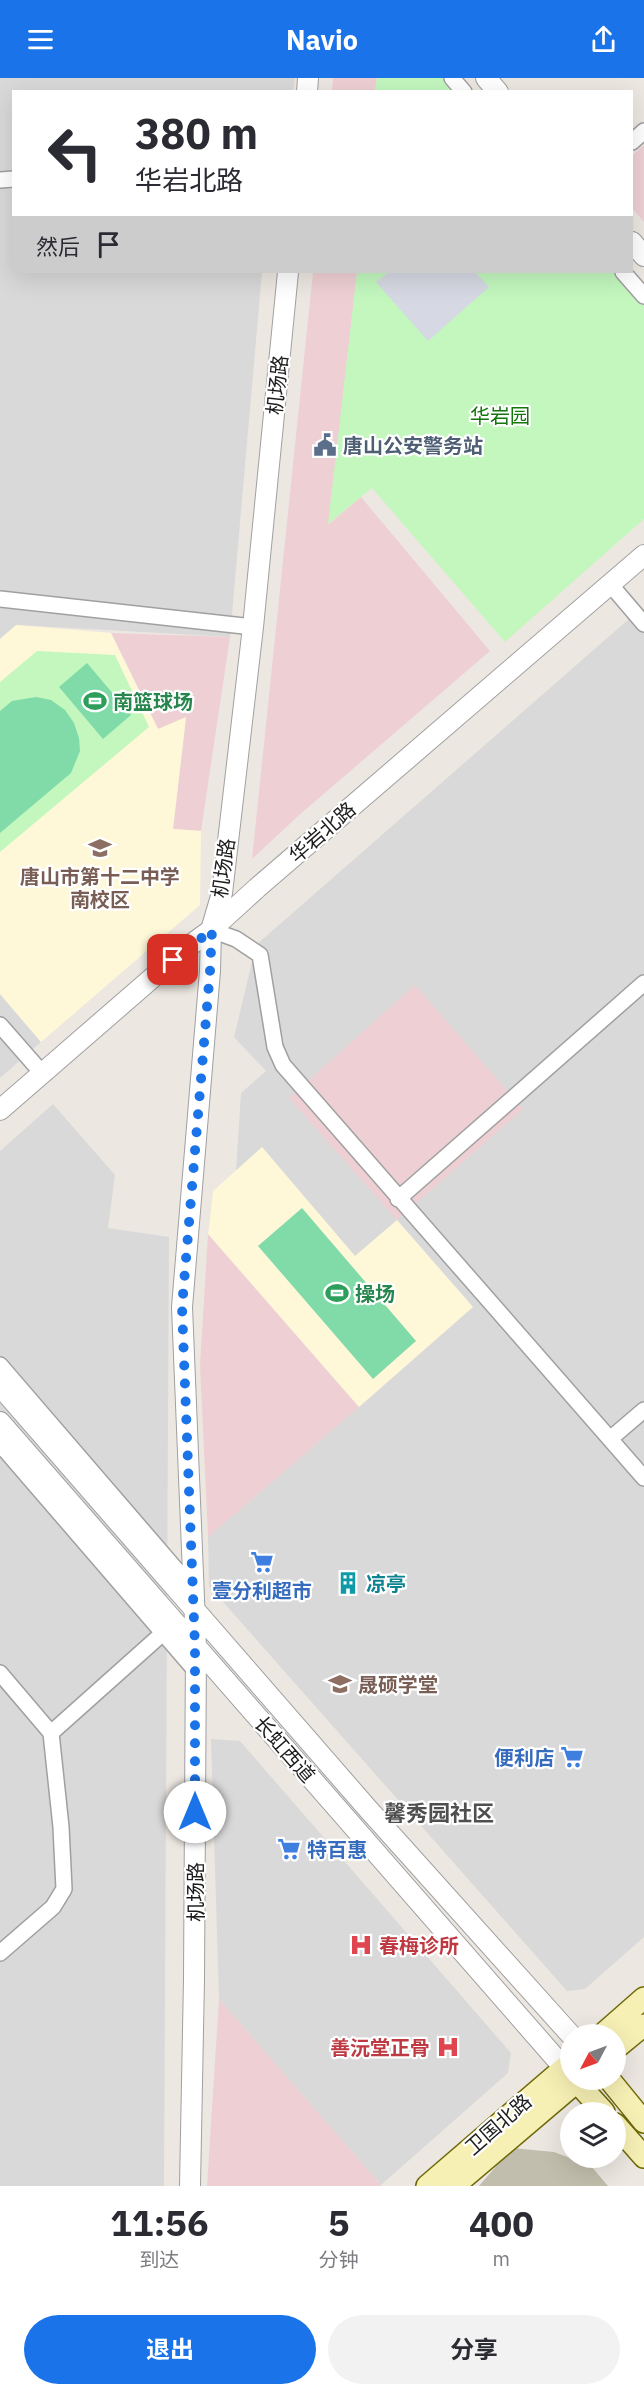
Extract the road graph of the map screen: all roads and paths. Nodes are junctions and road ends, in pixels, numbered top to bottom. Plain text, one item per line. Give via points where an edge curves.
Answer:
1 (452, 78) edge
2 (486, 78) edge
3 (462, 90) edge
4 (496, 90) edge
5 (633, 243) edge
6 (644, 256) edge
7 (288, 273) edge
8 (624, 273) edge
9 (644, 296) edge
10 (644, 555) edge
11 (610, 584) junction
12 (0, 599) edge
13 (644, 624) edge
14 (253, 627) junction
15 (212, 930) junction
16 (644, 983) edge
17 (0, 1025) edge
18 (42, 1073) junction
19 (0, 1110) edge
20 (398, 1199) junction
21 (0, 1365) edge
22 (0, 1386) edge
23 (644, 1410) edge
24 (0, 1422) edge
25 (610, 1439) junction
26 (0, 1444) edge
27 (644, 1478) edge
28 (192, 1588) junction
29 (192, 1608) junction
30 (163, 1633) junction
31 (195, 1647) junction
32 (195, 1670) junction
33 (0, 1673) edge
34 (51, 1733) junction
35 (0, 1953) edge
36 (644, 1998) edge
37 (561, 2024) edge
38 (614, 2024) edge
39 (644, 2025) edge
40 (626, 2040) edge
41 (560, 2060) edge
42 (560, 2083) edge
43 (560, 2085) edge
44 (585, 2090) edge
45 (618, 2090) edge
46 (596, 2102) edge
47 (644, 2122) edge
48 (626, 2137) edge
49 (644, 2157) edge
50 (190, 2186) edge
51 (427, 2186) edge
52 (454, 2186) edge

1 - 3 street
2 - 4 street
5 - 6 street
7 - 14 street, 机场路
8 - 9 street
10 - 11 street, 华岩北路
11 - 13 street
11 - 15 street, 华岩北路
12 - 14 street
14 - 15 street, 机场路 via 222,893
15 - 18 street, 华岩北路
15 - 20 street via 236,939 260,955 275,1047 283,1065
15 - 28 street, 机场路 via 182,1307
16 - 20 street
17 - 18 street
18 - 19 street, 华岩北路
20 - 25 street
21 - 28 street
22 - 29 street, 长虹西道
23 - 25 street
24 - 31 street, 长虹西道
25 - 27 street
26 - 30 street
28 - 29 street, 机场路
29 - 31 street, 机场路
29 - 37 street, 长虹西道
30 - 32 street
30 - 34 street
31 - 32 street, 机场路
31 - 41 street, 长虹西道
32 - 50 street, 机场路
33 - 34 street
34 - 35 street via 64,1889 53,1908
36 - 38 main road
39 - 40 main road
42 - 51 main road, 卫国北路
43 - 52 main road, 卫国北路
44 - 46 main road, 长虹西道
45 - 47 main road
48 - 49 main road

